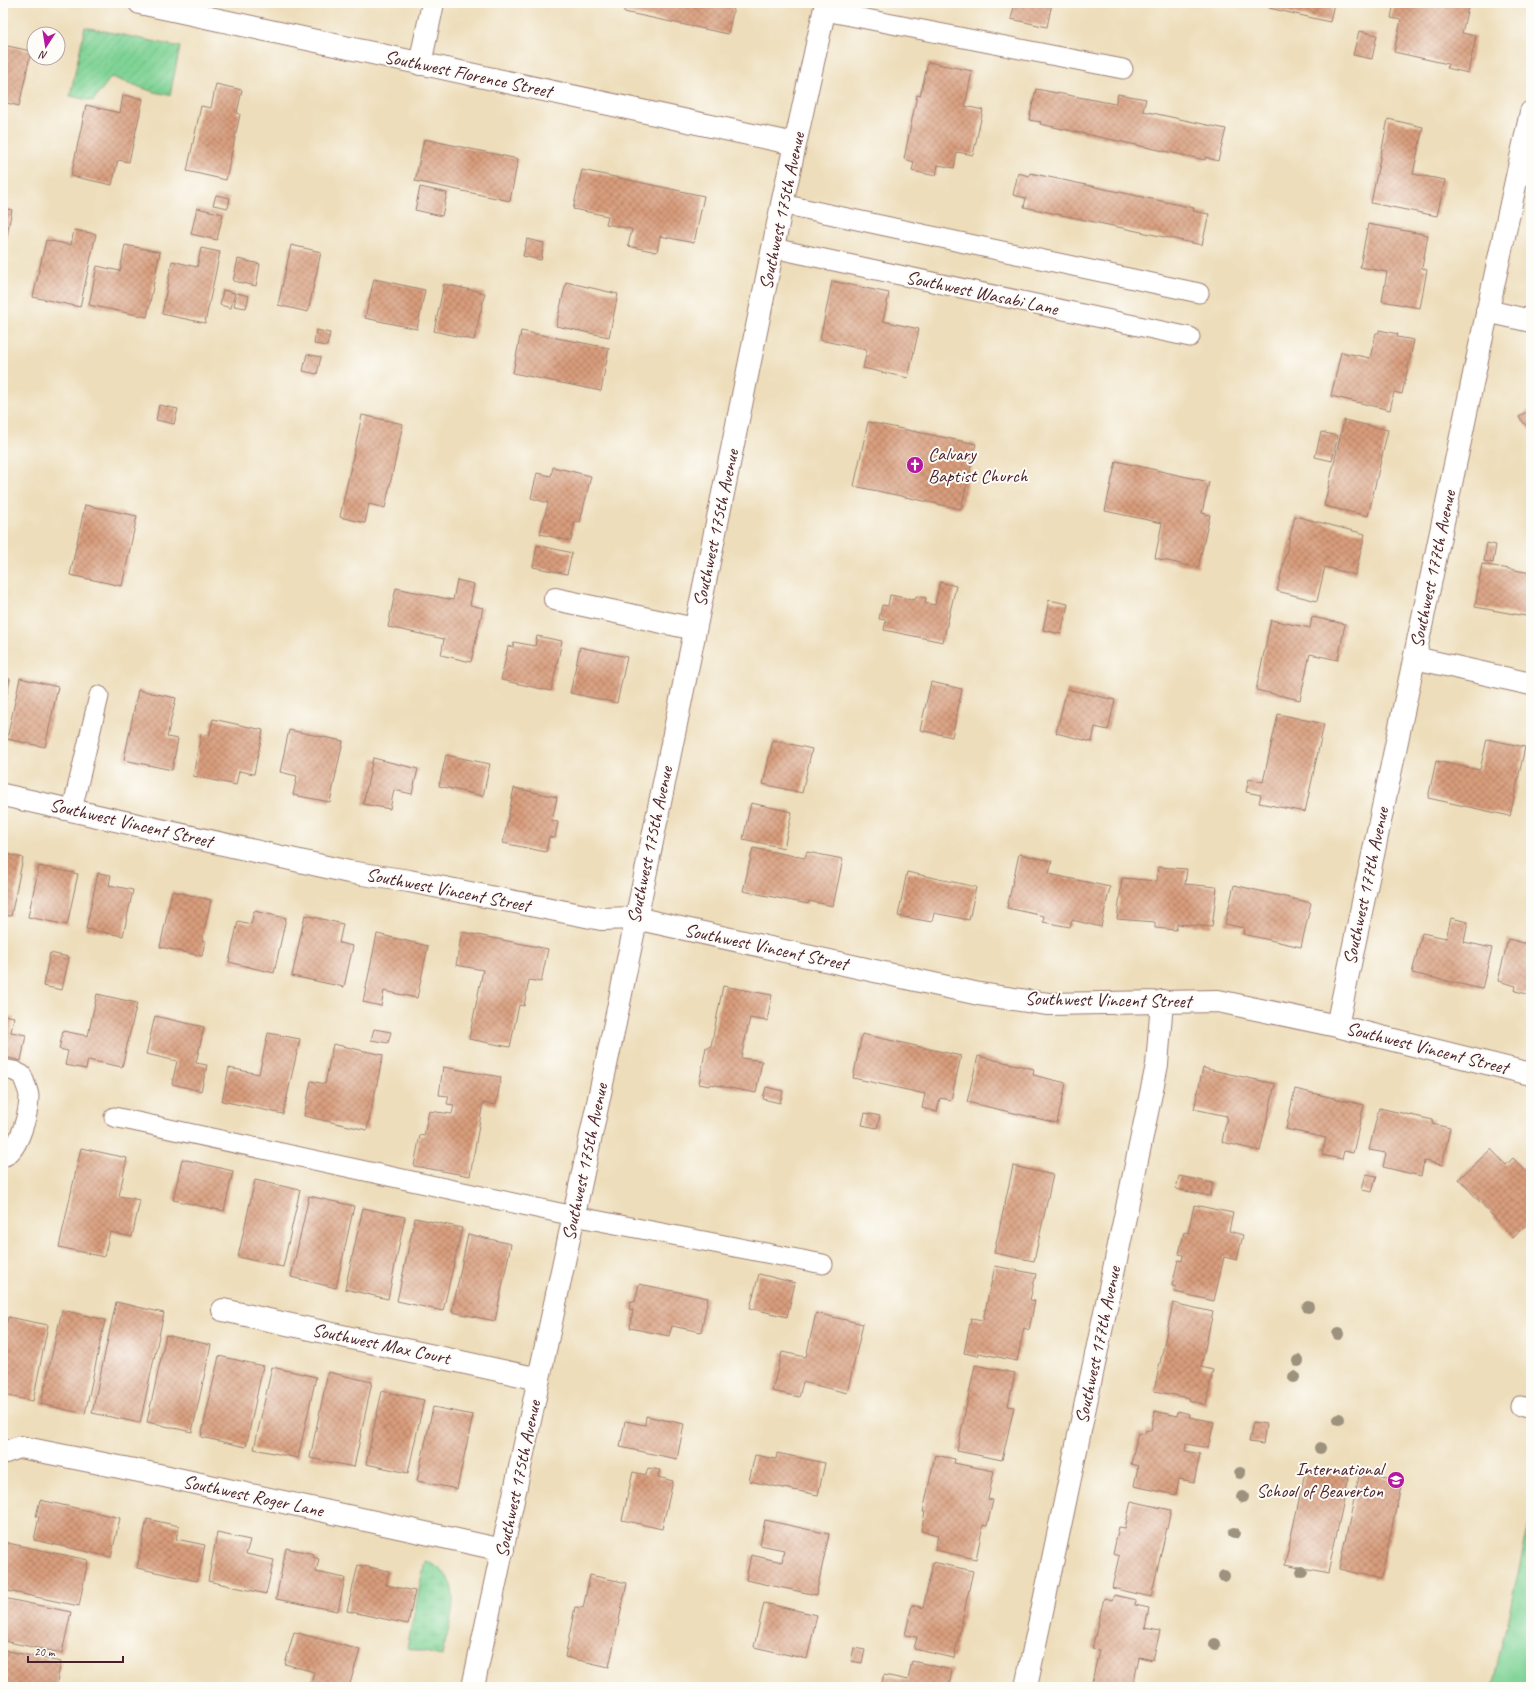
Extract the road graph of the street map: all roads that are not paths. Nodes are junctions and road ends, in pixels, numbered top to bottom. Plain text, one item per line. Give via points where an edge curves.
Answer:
1 (140, 3) edge
2 (433, 3) edge
3 (825, 7) edge
4 (420, 64) junction
5 (1123, 70) dead end
6 (1530, 117) edge
7 (795, 144) junction
8 (782, 204) junction
9 (773, 248) junction
10 (1199, 293) dead end
11 (1487, 311) junction
12 (1531, 321) edge
13 (1190, 338) dead end
14 (556, 599) dead end
15 (695, 629) junction
16 (1415, 658) junction
17 (1531, 684) edge
18 (99, 696) dead end
19 (3, 795) edge
20 (72, 810) junction
21 (635, 918) junction
22 (1162, 1001) junction
23 (1337, 1026) junction
24 (3, 1069) edge
25 (1531, 1074) edge
26 (114, 1117) dead end
27 (3, 1157) edge
28 (574, 1216) junction
29 (823, 1264) dead end
30 (223, 1310) dead end
31 (540, 1379) junction
32 (3, 1453) edge
33 (503, 1550) junction
34 (474, 1687) edge
35 (1026, 1687) edge

1 - 4 street, Southwest Florence Street
2 - 4 street
3 - 5 lane
3 - 7 street, Southwest 175th Avenue
4 - 7 street, Southwest Florence Street
6 - 11 street, Southwest 177th Avenue
7 - 8 street, Southwest 175th Avenue
8 - 9 street, Southwest 175th Avenue
8 - 10 lane
9 - 13 lane, Southwest Wasabi Lane
9 - 15 street, Southwest 175th Avenue
11 - 12 street
11 - 16 street, Southwest 177th Avenue
14 - 15 street
15 - 21 street, Southwest 175th Avenue
16 - 17 street
16 - 23 street, Southwest 177th Avenue
18 - 20 lane
19 - 20 street, Southwest Vincent Street
20 - 21 street, Southwest Vincent Street via 349,872 601,919
21 - 22 street, Southwest Vincent Street via 979,994 1048,1004
21 - 28 street, Southwest 175th Avenue
22 - 23 street, Southwest Vincent Street via 1218,1001
22 - 35 street, Southwest 177th Avenue via 1157,1065
23 - 25 street, Southwest Vincent Street
24 - 27 lane via 22,1075 29,1095 27,1118 19,1139 7,1156
26 - 28 lane
28 - 29 lane
28 - 31 street, Southwest 175th Avenue
30 - 31 street, Southwest Max Court
31 - 33 street, Southwest 175th Avenue
32 - 33 street, Southwest Roger Lane via 20,1447
33 - 34 street, Southwest 175th Avenue

